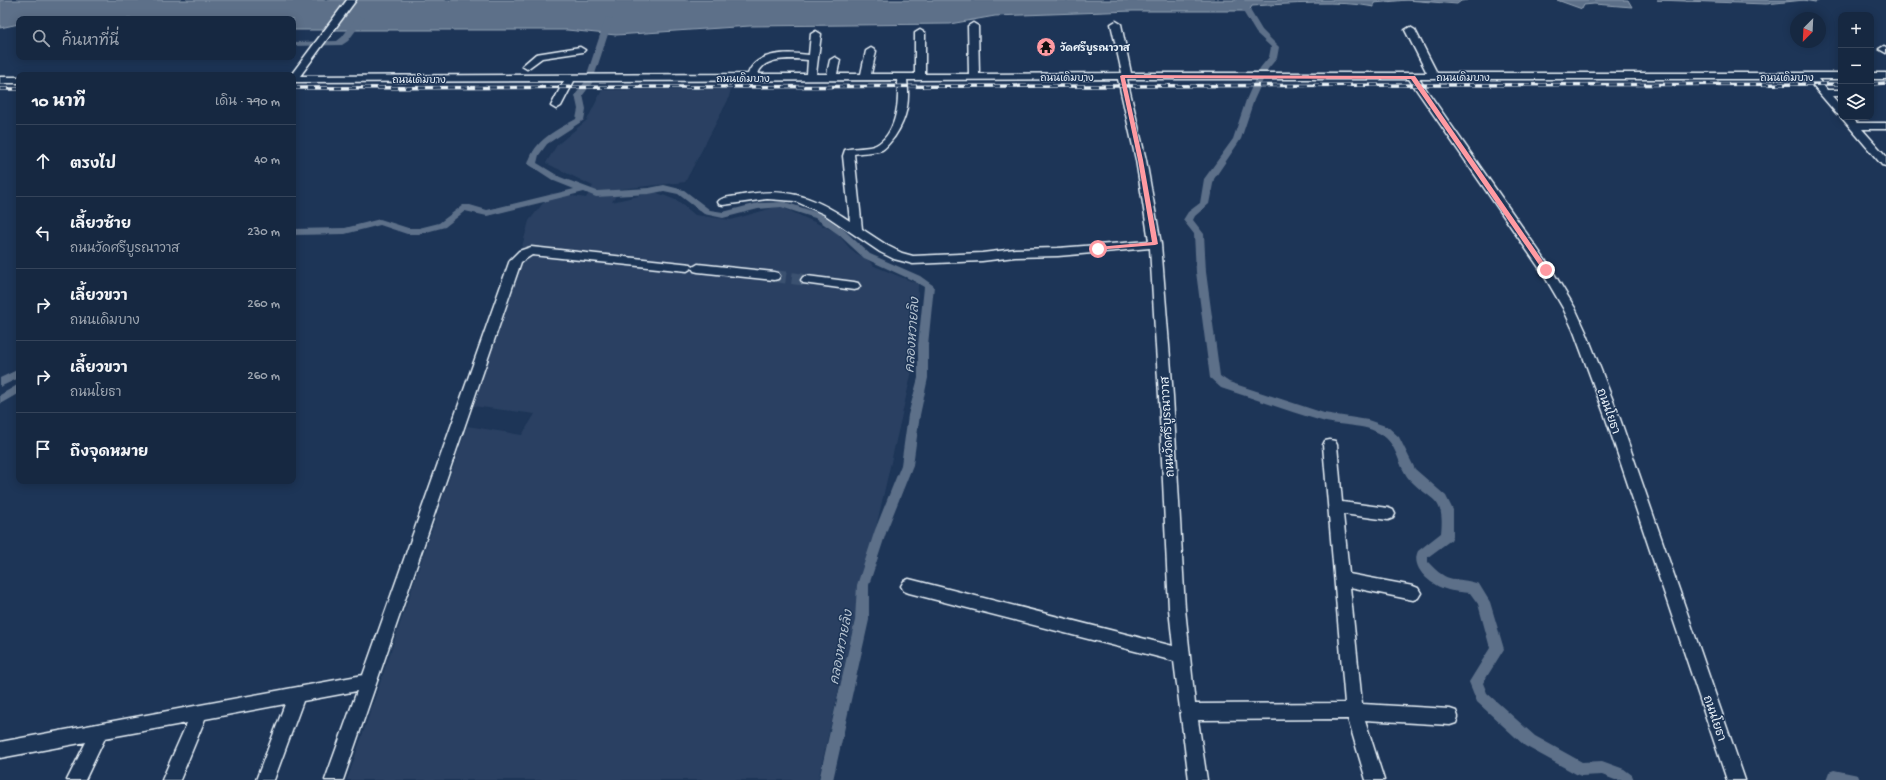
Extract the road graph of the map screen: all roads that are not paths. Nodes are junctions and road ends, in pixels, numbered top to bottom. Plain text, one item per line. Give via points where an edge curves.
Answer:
1 (352, 0) edge
2 (1116, 24) dead end
3 (973, 26) dead end
4 (1410, 30) dead end
5 (920, 33) dead end
6 (816, 34) dead end
7 (580, 50) dead end
8 (871, 51) dead end
9 (813, 58) junction
10 (835, 60) dead end
11 (527, 66) junction
12 (296, 75) edge
13 (1125, 76) junction
14 (1810, 76) junction
15 (1838, 76) edge
16 (1874, 76) edge
17 (1886, 76) edge
18 (902, 77) junction
19 (920, 77) junction
20 (974, 77) junction
21 (1413, 77) junction
22 (1434, 77) junction
23 (752, 78) junction
24 (811, 78) junction
25 (831, 78) junction
26 (865, 78) junction
27 (296, 79) edge
28 (509, 79) junction
29 (534, 79) junction
30 (570, 79) junction
31 (0, 80) edge
32 (16, 80) edge
33 (1825, 93) junction
34 (1838, 93) edge
35 (556, 106) dead end
36 (1838, 108) edge
37 (1849, 120) edge
38 (1854, 126) junction
39 (1886, 126) edge
40 (1882, 153) edge
41 (1886, 163) edge
42 (723, 202) dead end
43 (857, 231) junction
44 (1155, 244) junction
45 (774, 276) tunnel mouth
46 (807, 280) tunnel mouth
47 (854, 286) dead end
48 (1330, 445) dead end
49 (1336, 507) junction
50 (1388, 514) dead end
51 (1342, 579) junction
52 (909, 586) dead end
53 (1413, 593) dead end
54 (1182, 656) junction
55 (369, 682) junction
56 (297, 695) junction
57 (1354, 711) junction
58 (1188, 712) junction
59 (200, 713) junction
60 (1450, 717) dead end
61 (100, 731) junction
62 (0, 750) edge
63 (76, 780) edge
64 (171, 780) edge
65 (265, 780) edge
66 (334, 780) edge
67 (1198, 780) edge
68 (1375, 780) edge
69 (1736, 780) edge

1 - 12 street
2 - 13 street, ถนนวัดศรีบูรณาวาส
3 - 20 street
4 - 22 street
5 - 19 street
6 - 9 street
7 - 11 street via 539,56
8 - 26 street
9 - 23 street via 770,59 755,66
9 - 24 street
10 - 25 street
11 - 28 street via 518,68
11 - 29 street via 537,70 538,74
13 - 20 street, ถนนเดิมบาง
13 - 21 street, ถนนเดิมบาง
13 - 44 street, ถนนวัดศรีบูรณาวาส
14 - 15 street, ถนนเดิมบาง
14 - 22 street, ถนนเดิมบาง
14 - 33 street
16 - 17 street
18 - 19 street, ถนนเดิมบาง
18 - 26 street, ถนนเดิมบาง
18 - 43 street via 904,108 885,144 878,148 849,152
19 - 20 street, ถนนเดิมบาง
21 - 22 street, ถนนเดิมบาง
21 - 69 street, ถนนโยธา via 1546,270 1569,308 1612,416
23 - 24 street, ถนนเดิมบาง
23 - 30 street, ถนนเดิมบาง
24 - 25 street, ถนนเดิมบาง
25 - 26 street, ถนนเดิมบาง
27 - 28 street, ถนนเดิมบาง
28 - 29 street, ถนนเดิมบาง
29 - 30 street, ถนนเดิมบาง
30 - 35 street
31 - 32 street
33 - 34 street
33 - 36 street
37 - 38 street
38 - 39 street
38 - 40 street
40 - 41 street
42 - 43 street via 771,195 789,196 822,207
43 - 44 street via 884,249 913,260
44 - 54 street, ถนนวัดศรีบูรณาวาส
45 - 55 street via 531,251 516,260
46 - 47 street
48 - 49 street
49 - 50 street
49 - 51 street
51 - 53 street
51 - 57 street
52 - 54 street
54 - 58 street, ถนนวัดศรีบูรณาวาส
55 - 56 street
55 - 66 street
56 - 59 street
56 - 65 street
57 - 58 street
57 - 60 street
57 - 68 street
58 - 67 street, ถนนวัดศรีบูรณาวาส
59 - 61 street
59 - 64 street
61 - 62 street
61 - 63 street

